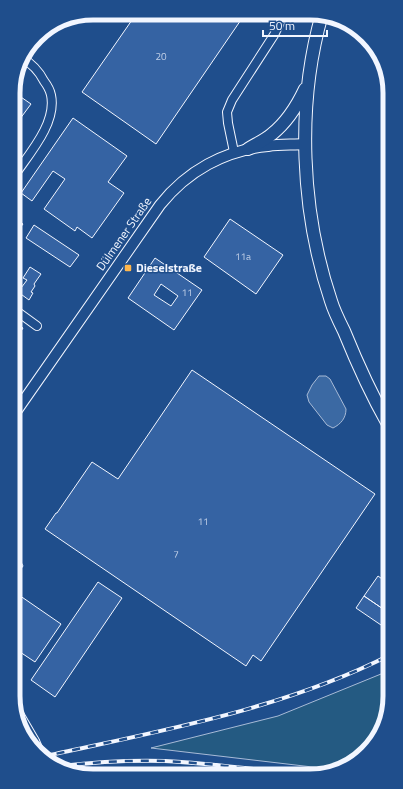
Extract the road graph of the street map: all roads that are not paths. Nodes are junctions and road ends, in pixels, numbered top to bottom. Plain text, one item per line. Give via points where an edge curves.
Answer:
1 (281, 20) edge
2 (321, 21) edge
3 (27, 60) edge
4 (309, 83) junction
5 (305, 144) junction
6 (248, 149) junction
7 (234, 152) junction
8 (20, 167) edge
9 (20, 314) edge
10 (37, 326) dead end
11 (20, 407) edge
12 (383, 414) edge
13 (26, 725) edge
14 (34, 739) edge

1 - 7 street via 227,112
2 - 4 main road
3 - 8 street via 40,73 51,94 52,107 44,132
4 - 5 main road
4 - 6 main road via 283,125 271,136
5 - 6 street, Dülmener Straße
5 - 12 main road via 309,206 318,254 331,301
6 - 7 street, Dülmener Straße
7 - 11 street, Dülmener Straße via 196,171 165,199
9 - 10 street
13 - 14 street, bridge

